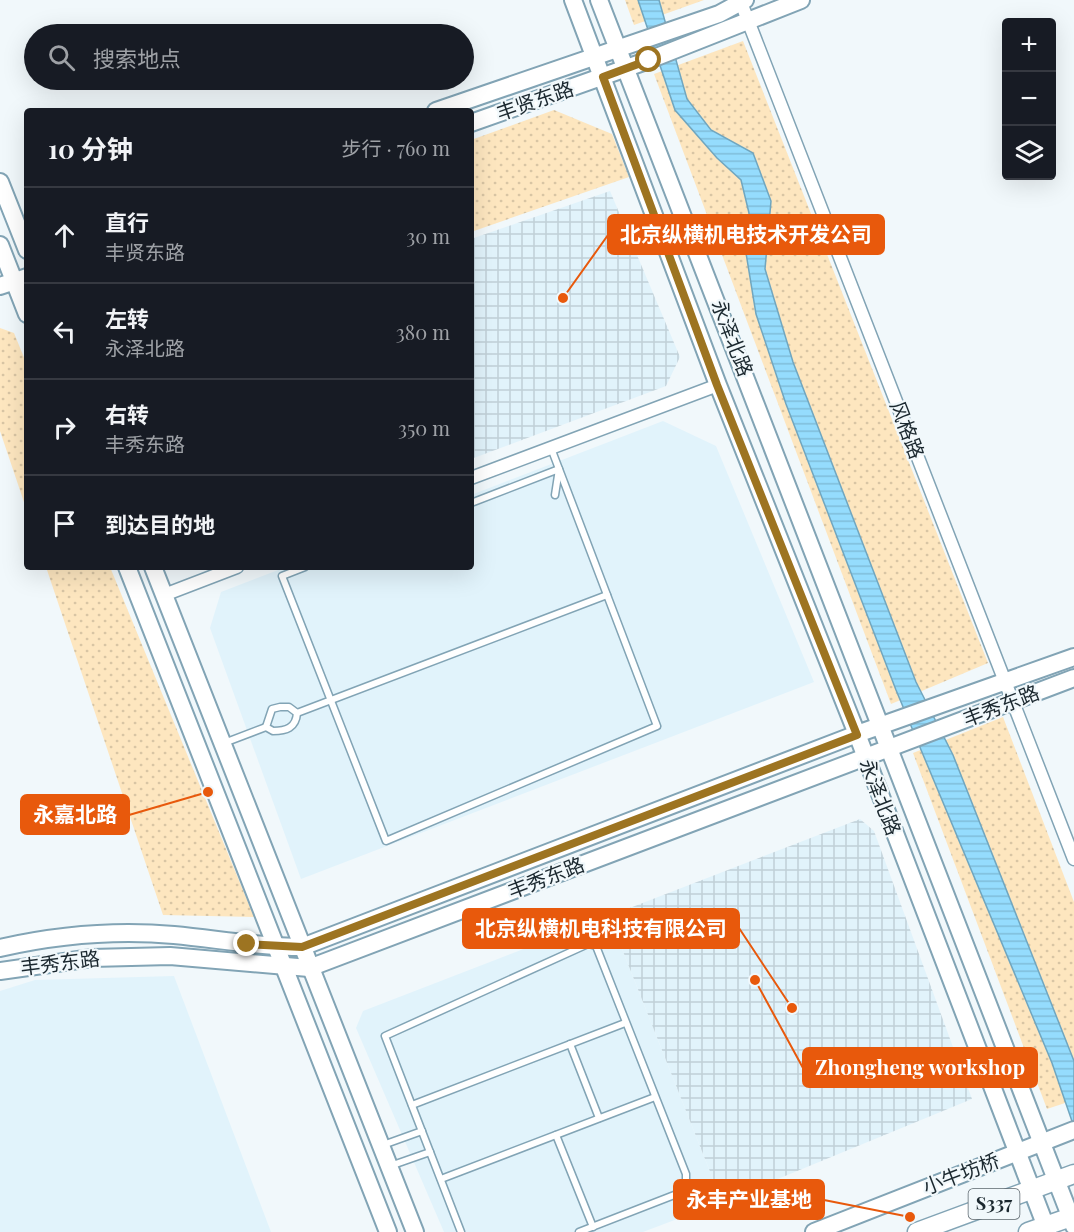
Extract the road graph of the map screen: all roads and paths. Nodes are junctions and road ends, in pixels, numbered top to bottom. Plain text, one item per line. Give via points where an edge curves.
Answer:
1 (573, 0) edge
2 (599, 0) edge
3 (742, 0) edge
4 (801, 0) edge
5 (747, 21) junction
6 (618, 47) junction
7 (595, 56) junction
8 (627, 68) junction
9 (603, 77) junction
10 (445, 108) edge
11 (474, 122) edge
12 (0, 182) edge
13 (24, 244) edge
14 (24, 252) edge
15 (2, 255) edge
16 (14, 281) edge
17 (24, 306) edge
18 (717, 385) junction
19 (551, 448) junction
20 (559, 470) junction
21 (474, 477) edge
22 (555, 495) dead end
23 (474, 502) edge
24 (128, 570) edge
25 (154, 570) edge
26 (229, 570) edge
27 (297, 570) edge
28 (164, 595) junction
29 (607, 595) junction
30 (1074, 657) edge
31 (1074, 678) edge
32 (1006, 682) junction
33 (330, 699) junction
34 (1014, 701) junction
35 (297, 713) junction
36 (882, 726) junction
37 (266, 727) junction
38 (857, 735) junction
39 (223, 743) junction
40 (890, 747) junction
41 (865, 757) junction
42 (1074, 859) edge
43 (278, 947) junction
44 (302, 947) junction
45 (0, 948) edge
46 (286, 968) junction
47 (309, 968) junction
48 (0, 971) edge
49 (625, 1023) junction
50 (570, 1044) junction
51 (655, 1097) junction
52 (412, 1105) junction
53 (599, 1118) junction
54 (1074, 1130) edge
55 (422, 1131) junction
56 (556, 1135) junction
57 (1049, 1139) junction
58 (382, 1145) junction
59 (430, 1152) junction
60 (1017, 1153) junction
61 (390, 1166) junction
62 (1067, 1177) edge
63 (441, 1179) junction
64 (1031, 1191) junction
65 (1073, 1219) edge
66 (593, 1227) junction
67 (1040, 1230) edge
68 (388, 1232) edge
69 (415, 1232) edge
70 (462, 1232) edge
71 (579, 1232) edge
72 (814, 1232) edge
73 (917, 1232) edge

1 - 7 street, 永泽北路
2 - 6 street, 永泽北路
3 - 5 street, 风格路
3 - 6 street, 丰贤东路 via 719,14
4 - 5 street, 丰贤东路
5 - 8 street, 丰贤东路
5 - 32 street, 风格路
6 - 7 street, 丰贤东路
6 - 8 street, 永泽北路
7 - 9 street, 永泽北路
7 - 10 street, 丰贤东路
8 - 9 street, 丰贤东路
8 - 36 street, 永泽北路
9 - 11 street, 丰贤东路
9 - 18 street, 永泽北路
12 - 13 street
14 - 15 street
15 - 16 street
16 - 17 street
18 - 19 street
18 - 38 street, 永泽北路
19 - 20 lane
19 - 21 street
20 - 22 lane
20 - 23 lane
20 - 29 lane
24 - 43 street
25 - 28 street
26 - 28 street
27 - 33 lane via 282,576
28 - 39 street
29 - 33 lane
29 - 33 lane via 657,726 386,841
30 - 32 street, 丰秀东路
31 - 34 street, 丰秀东路
32 - 34 street, 风格路
32 - 36 street, 丰秀东路
33 - 35 lane
34 - 40 street, 丰秀东路
34 - 42 street, 风格路
35 - 37 lane via 296,722 289,729 273,731
35 - 37 lane via 289,708 273,709
36 - 38 street, 丰秀东路
36 - 40 street, 永泽北路
37 - 39 lane
38 - 41 street, 永泽北路
38 - 44 street, 丰秀东路
39 - 44 street
40 - 41 street, 丰秀东路
40 - 57 street, 永泽北路
41 - 47 street, 丰秀东路
41 - 60 street, 永泽北路
43 - 44 street, 丰秀东路
43 - 45 street, 丰秀东路 via 172,935 91,933
43 - 46 street
44 - 47 street
46 - 47 street, 丰秀东路
46 - 48 street, 丰秀东路 via 170,956 92,958
46 - 68 street
47 - 58 street
49 - 50 lane
49 - 51 lane
49 - 52 lane via 596,946 588,944 385,1036
50 - 52 lane
50 - 53 lane
51 - 53 lane
51 - 66 lane via 686,1174 686,1184 682,1192
52 - 55 lane
53 - 56 lane
54 - 57 street, 小牛坊桥
55 - 58 lane
55 - 59 lane
56 - 63 lane
56 - 66 lane
57 - 60 street, 小牛坊桥
57 - 62 street, 永泽北路
58 - 61 street
59 - 61 lane
59 - 63 lane
60 - 64 street, 永泽北路
60 - 72 street, 小牛坊桥
61 - 69 street
62 - 64 main road, S337
62 - 65 street, 永泽北路
63 - 70 lane
64 - 67 street, 永泽北路
64 - 73 main road, S337
65 - 67 main road, S337
66 - 71 lane

